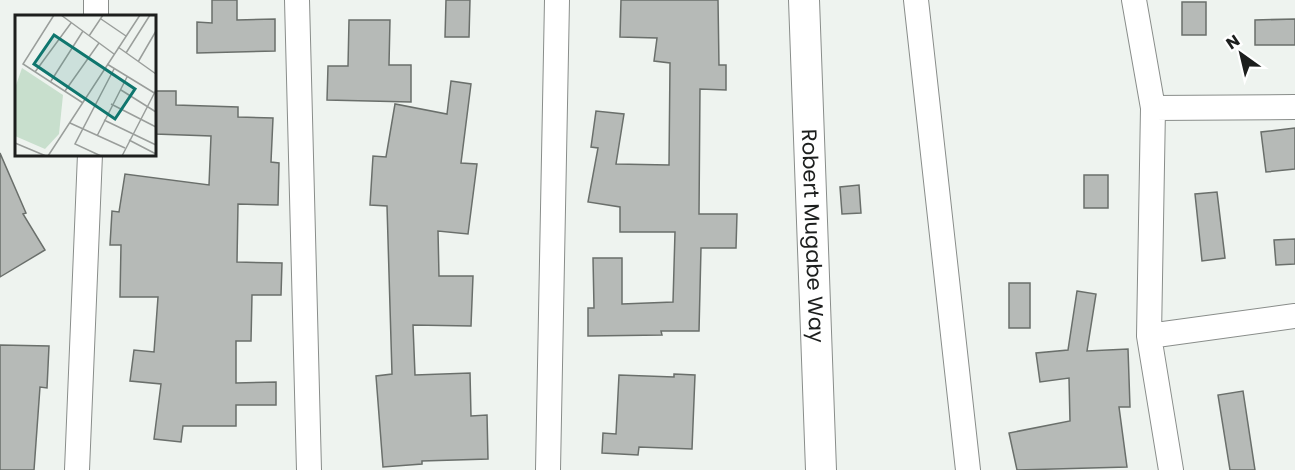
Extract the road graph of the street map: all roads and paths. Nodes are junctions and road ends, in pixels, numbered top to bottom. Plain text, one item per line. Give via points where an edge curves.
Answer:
1 (297, 0) edge
2 (557, 0) edge
3 (804, 0) edge
4 (916, 0) edge
5 (1134, 0) edge
6 (1295, 107) edge
7 (1153, 108) junction
8 (90, 156) edge
9 (1295, 316) edge
10 (1149, 336) junction
11 (77, 470) edge
12 (309, 470) edge
13 (548, 470) edge
14 (821, 470) edge
15 (968, 470) edge
16 (1171, 470) edge

1 - 12 street
2 - 13 street
3 - 14 street, Robert Mugabe Way
4 - 15 street
5 - 7 street
6 - 7 street
7 - 10 street
8 - 11 street
9 - 10 street
10 - 16 street

